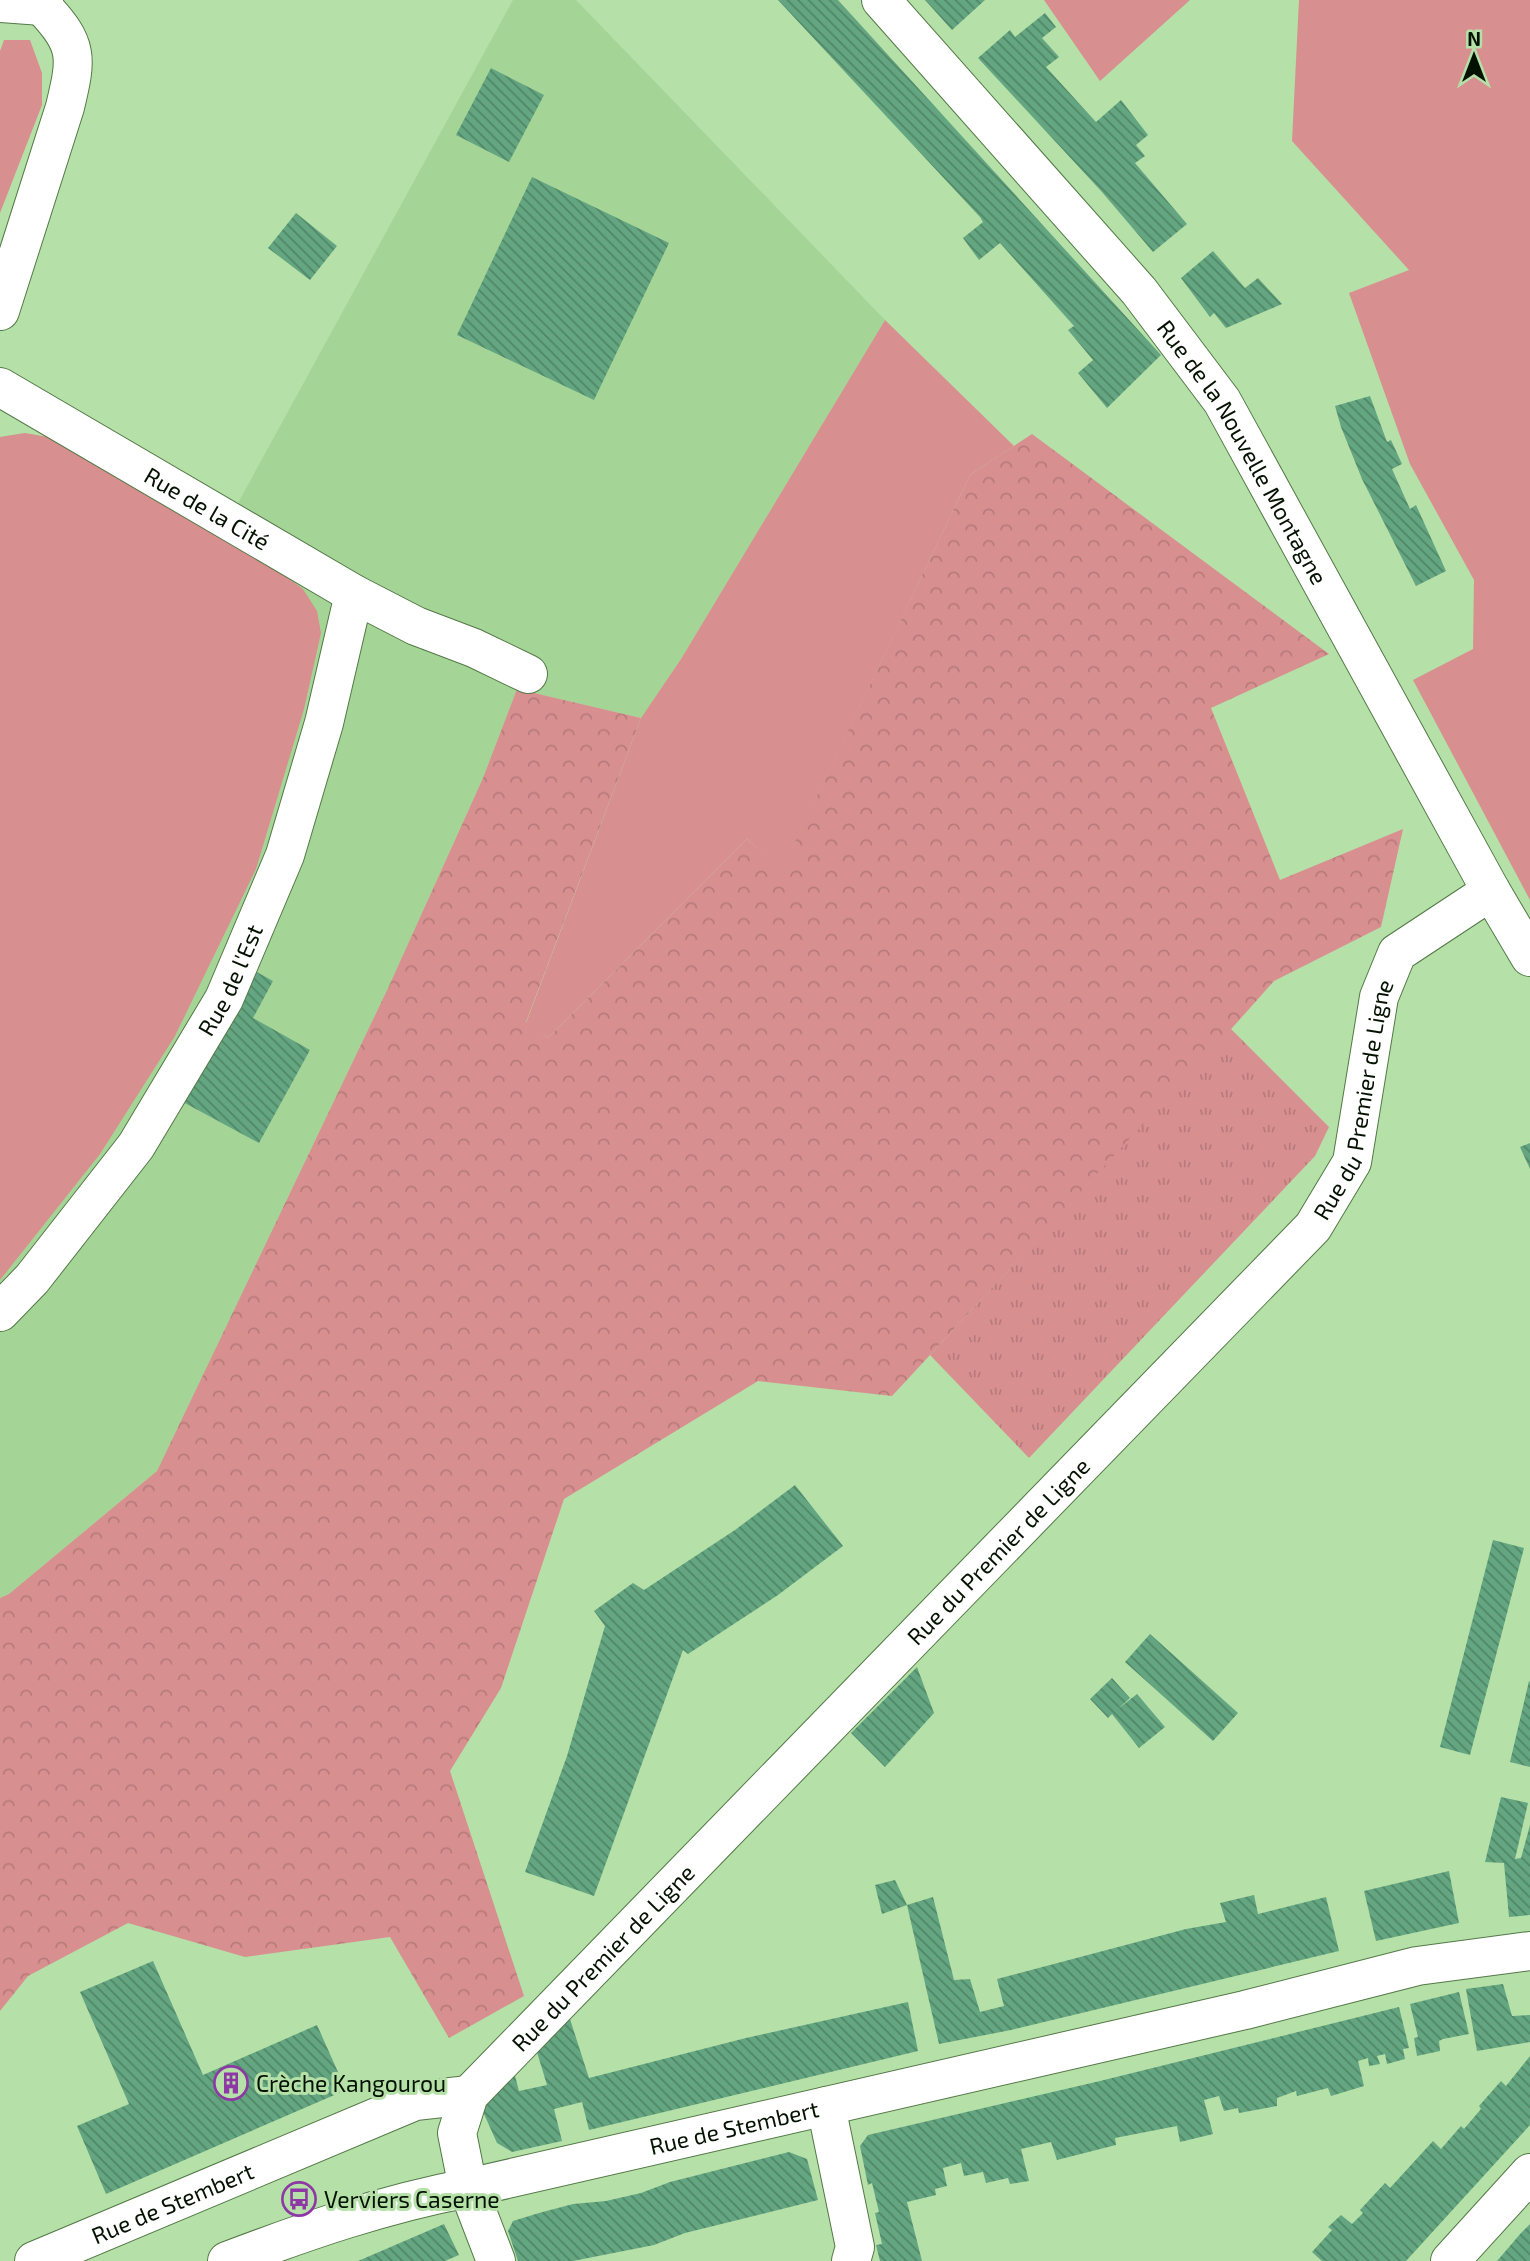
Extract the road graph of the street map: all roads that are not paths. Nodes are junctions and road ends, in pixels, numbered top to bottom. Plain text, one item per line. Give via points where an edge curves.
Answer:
1 (881, 0) edge
2 (0, 3) edge
3 (43, 3) edge
4 (0, 311) edge
5 (0, 387) edge
6 (354, 594) junction
7 (528, 674) dead end
8 (1491, 891) junction
9 (1530, 957) edge
10 (0, 1312) edge
11 (1530, 1951) edge
12 (469, 2095) junction
13 (826, 2106) junction
14 (1530, 2173) edge
15 (468, 2188) junction
16 (34, 2261) edge
17 (227, 2261) edge
18 (496, 2261) edge
19 (851, 2261) edge
20 (1450, 2261) edge

1 - 8 street, Rue de la Nouvelle Montagne via 1139,291 1222,401
2 - 3 street
3 - 4 street via 66,33 73,75
5 - 6 street, Rue de la Cité
6 - 7 street, Rue de la Cité
6 - 10 street, Rue de l'Est via 324,723 285,855 224,999 136,1146 32,1279
8 - 9 street, Rue de la Nouvelle Montagne
8 - 12 street, Rue du Premier de Ligne via 1397,953 1378,997 1352,1162 1313,1227
11 - 13 street, Rue de Stembert via 1417,1966
12 - 15 street, Rue du Premier de Ligne via 457,2133
12 - 16 street, Rue de Stembert via 415,2101
13 - 15 street, Rue de Stembert
13 - 19 street via 855,2247
14 - 20 street
15 - 17 street, Rue de Stembert via 307,2230
15 - 18 street, Rue du Premier de Ligne

